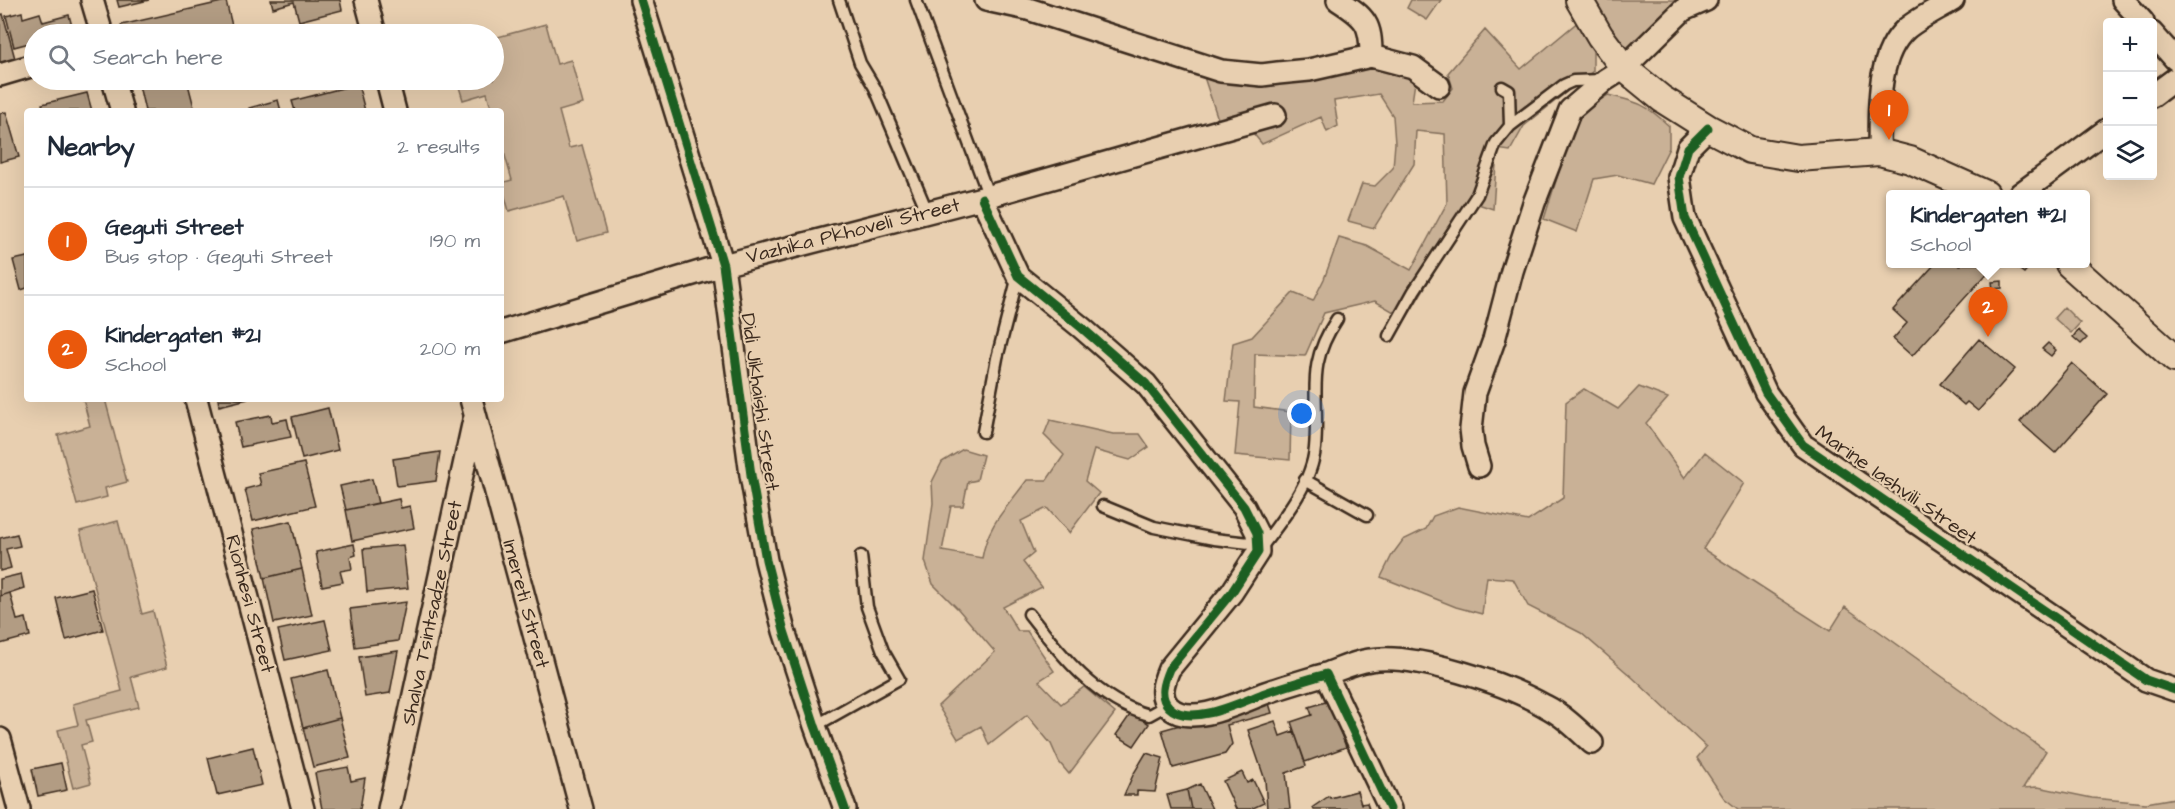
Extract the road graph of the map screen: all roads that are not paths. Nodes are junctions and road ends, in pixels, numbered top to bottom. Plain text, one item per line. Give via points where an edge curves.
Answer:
1 (93, 0) edge
2 (366, 0) edge
3 (641, 0) edge
4 (839, 0) edge
5 (916, 0) edge
6 (986, 0) edge
7 (1338, 0) edge
8 (1579, 0) edge
9 (1706, 0) edge
10 (1953, 0) edge
11 (2123, 0) edge
12 (1031, 5) edge
13 (2139, 18) edge
14 (99, 24) edge
15 (372, 24) edge
16 (2157, 38) edge
17 (1371, 56) junction
18 (2175, 58) edge
19 (24, 68) edge
20 (1614, 74) junction
21 (0, 75) edge
22 (2175, 79) edge
23 (1439, 86) dead end
24 (1502, 87) dead end
25 (116, 90) edge
26 (390, 90) edge
27 (2157, 92) edge
28 (121, 108) edge
29 (394, 108) edge
30 (1275, 115) dead end
31 (1510, 126) junction
32 (1708, 128) junction
33 (2103, 133) edge
34 (1879, 152) junction
35 (1975, 190) edge
36 (2027, 190) edge
37 (985, 197) junction
38 (927, 211) junction
39 (723, 265) junction
40 (2073, 268) edge
41 (1018, 276) junction
42 (1337, 319) dead end
43 (504, 331) edge
44 (1389, 336) dead end
45 (2175, 359) edge
46 (197, 402) edge
47 (473, 408) edge
48 (983, 432) dead end
49 (1479, 466) dead end
50 (1305, 480) junction
51 (1103, 506) dead end
52 (1367, 515) dead end
53 (1258, 548) junction
54 (861, 556) dead end
55 (1029, 614) dead end
56 (1326, 674) junction
57 (2175, 690) edge
58 (1167, 705) junction
59 (815, 726) junction
60 (0, 739) edge
61 (1592, 743) dead end
62 (19, 809) edge
63 (303, 809) edge
64 (390, 809) edge
65 (581, 809) edge
66 (845, 809) edge
67 (1390, 809) edge

1 - 14 street
2 - 15 street
3 - 39 street, Didi Jikhaishi Street
4 - 38 lane via 860,63 875,88
5 - 37 lane
6 - 12 street
7 - 17 street via 1358,13 1371,33
8 - 20 street via 1600,36
9 - 20 street via 1683,10
10 - 34 street via 1907,28 1892,45 1884,66
11 - 13 street
12 - 17 street via 1221,71 1262,75 1309,70
16 - 18 street
17 - 23 street via 1413,67
19 - 21 street
20 - 31 lane via 1564,85
20 - 32 street
20 - 49 street via 1570,110 1534,203 1475,393 1471,429
22 - 27 street
24 - 31 lane via 1509,91
25 - 28 street
26 - 29 street
30 - 37 street, Vazhika Pkhoveli Street
31 - 44 lane via 1496,143 1477,195
32 - 34 street via 1750,150 1798,158
32 - 57 street, Marine Iashvili Street via 1688,148 1679,177 1685,218 1766,393 1803,445 2146,680
33 - 36 street
34 - 35 street via 1910,160
37 - 38 street, Vazhika Pkhoveli Street
37 - 41 street
38 - 39 street, Vazhika Pkhoveli Street
39 - 43 street, Vazhika Pkhoveli Street
39 - 59 street, Didi Jikhaishi Street via 766,560
40 - 45 street
41 - 48 lane
41 - 53 street via 1146,384 1244,507 1257,533
42 - 50 lane via 1326,335 1315,368 1315,450
46 - 63 street, Rionhesi Street
47 - 64 street, Shalva Tsintsadze Street
47 - 65 street, Imereti Street
50 - 52 lane
50 - 53 lane via 1290,508
51 - 53 lane via 1154,527
53 - 58 street via 1232,592 1168,669 1162,696
54 - 59 lane via 867,607 883,651 899,679
55 - 58 lane via 1062,657 1113,699 1149,715
56 - 58 street via 1211,713 1184,716
56 - 61 street via 1369,660 1440,666 1546,706
56 - 67 street
59 - 66 street, Didi Jikhaishi Street
60 - 62 street

